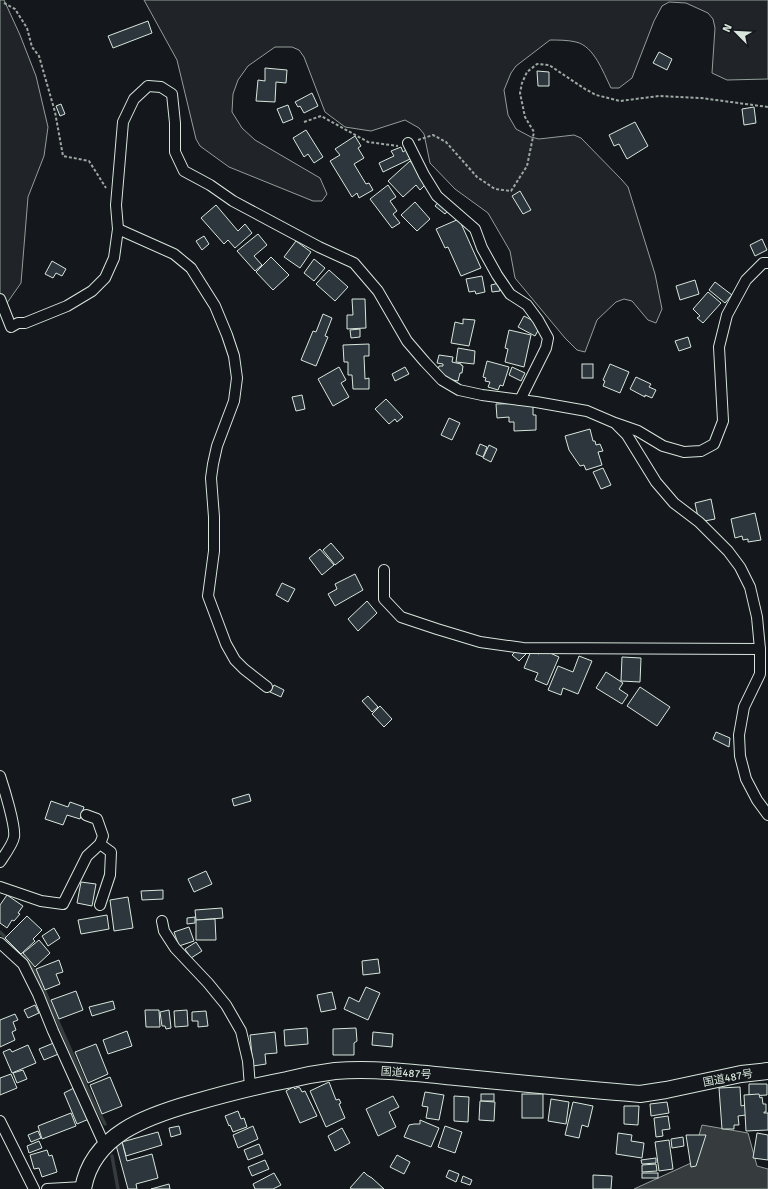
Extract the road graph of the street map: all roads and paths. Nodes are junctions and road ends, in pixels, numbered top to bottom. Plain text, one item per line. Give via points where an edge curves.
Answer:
1 (4, 3) dead end
2 (768, 107) edge
3 (304, 122) dead end
4 (408, 143) junction
5 (116, 205) junction
6 (118, 229) junction
7 (768, 262) edge
8 (0, 299) edge
9 (520, 400) junction
10 (615, 423) junction
11 (384, 570) dead end
12 (760, 649) junction
13 (764, 674) edge
14 (267, 687) dead end
15 (0, 776) edge
16 (86, 815) dead end
17 (768, 815) edge
18 (100, 844) junction
19 (0, 862) edge
20 (0, 887) edge
21 (100, 905) dead end
22 (162, 921) dead end
23 (0, 943) edge
24 (768, 1071) edge
25 (250, 1087) junction
26 (0, 1121) edge
27 (105, 1146) junction
28 (83, 1188) edge
29 (34, 1189) edge
30 (47, 1189) edge

1 - 5 path via 15,9 27,28 32,47 39,56 55,112 63,156 90,161
2 - 4 path via 701,98 659,96 620,101 596,95 549,65 537,64 527,72 522,82 520,93 525,117 534,132 527,166 511,191 495,189 477,177 446,142 433,135
3 - 4 path via 321,116 368,142 400,146
4 - 9 street via 437,196 475,229 497,275 510,294 527,305 548,338 546,348
5 - 6 street
5 - 9 street via 123,122 134,99 148,86 161,87 172,94 175,152 184,171 239,204 354,263 378,291 407,341 442,380 459,390 482,396
6 - 8 street via 114,258 105,278 92,291 74,302 25,323 11,326
6 - 14 street via 174,254 191,268 215,306 234,356 237,378 234,401 212,464 214,551 208,596 226,644 236,660
7 - 10 street via 763,263 746,280 728,315 719,347 723,422 714,444 701,451 684,452 662,446 638,431
9 - 10 street via 587,411
10 - 12 street via 627,435 656,482 674,503 699,522 740,567 750,587 757,617
11 - 12 street via 384,599 401,617 480,642 523,648
12 - 13 street
13 - 17 street via 744,707 739,735 740,756 746,779
15 - 19 street via 14,838
16 - 18 street via 97,819 102,836
18 - 20 street via 87,856 63,904 41,901
18 - 21 street via 111,852 110,875
22 - 25 street via 164,931 175,948 226,1005 241,1031 248,1061
23 - 27 street via 23,964
24 - 25 highway, 国道487号 via 640,1094 389,1071 335,1071
25 - 27 highway, 国道487号 via 172,1109 139,1122 117,1135
26 - 29 street
27 - 28 highway, 国道487号 via 92,1164
28 - 30 street

